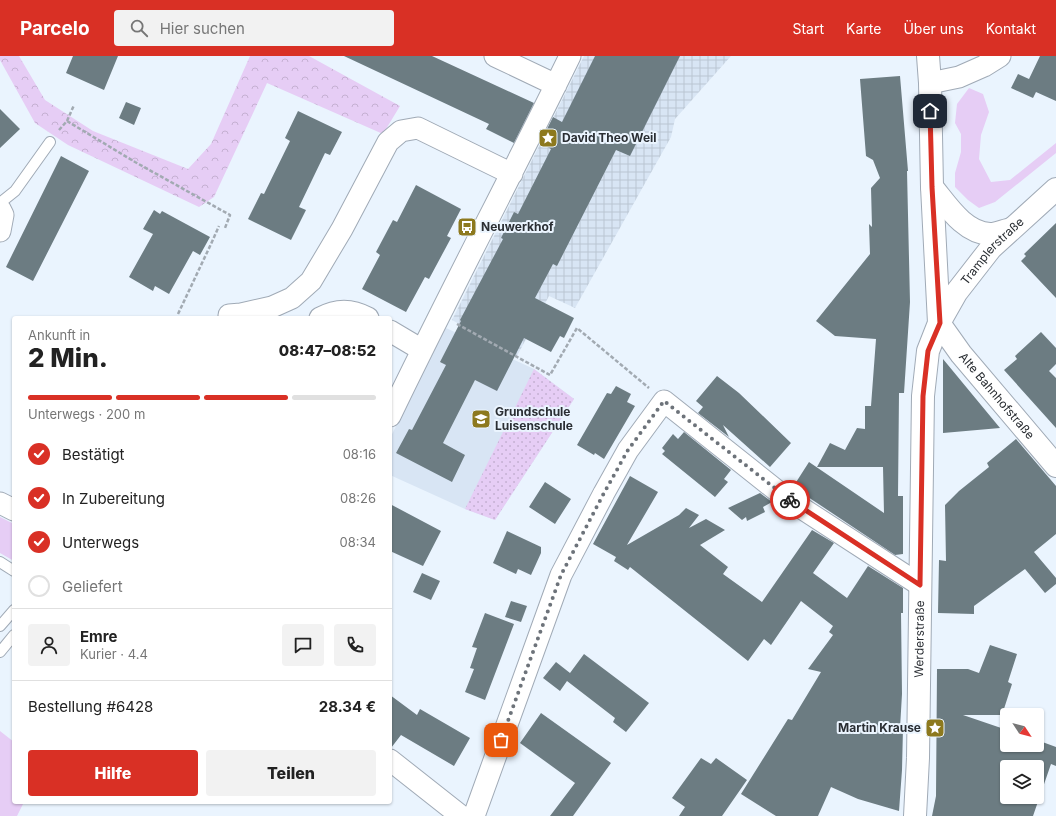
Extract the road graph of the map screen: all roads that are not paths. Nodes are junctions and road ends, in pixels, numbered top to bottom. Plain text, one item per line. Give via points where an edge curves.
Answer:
1 (495, 56) edge
2 (570, 56) edge
3 (928, 56) edge
4 (1000, 56) edge
5 (930, 83) junction
6 (556, 85) junction
7 (50, 142) road end
8 (512, 174) junction
9 (932, 187) junction
10 (1056, 189) edge
11 (0, 203) edge
12 (0, 209) edge
13 (1011, 229) junction
14 (0, 232) edge
15 (229, 315) dead end
16 (326, 316) edge
17 (364, 316) edge
18 (940, 323) junction
19 (392, 332) edge
20 (422, 350) junction
21 (392, 412) edge
22 (1056, 466) edge
23 (0, 503) edge
24 (12, 509) edge
25 (0, 562) edge
26 (12, 570) edge
27 (920, 585) junction
28 (12, 612) edge
29 (0, 626) edge
30 (12, 637) edge
31 (0, 652) edge
32 (392, 762) edge
33 (461, 816) edge
34 (474, 816) edge
35 (915, 816) edge

1 - 6 street
2 - 6 street
3 - 5 street, Werderstraße
4 - 5 street via 959,77
5 - 9 street, Werderstraße
6 - 8 street
7 - 11 lane via 15,191
8 - 15 street via 418,128 401,131 388,142 311,281 292,298 272,307
8 - 20 street
9 - 13 street via 968,227 992,234
9 - 18 street, Werderstraße
10 - 13 street, Tramplerstraße
12 - 14 street
13 - 18 street, Tramplerstraße via 990,248 956,293
16 - 17 street via 342,310
18 - 22 street, Alte Bahnhofstraße via 960,354
18 - 27 street, Werderstraße via 928,351 923,396
19 - 20 street
20 - 21 street
23 - 24 street
25 - 26 lane
27 - 34 street via 786,498 664,401 628,450 561,575
27 - 35 street, Werderstraße
28 - 29 lane
30 - 31 lane
32 - 33 street

